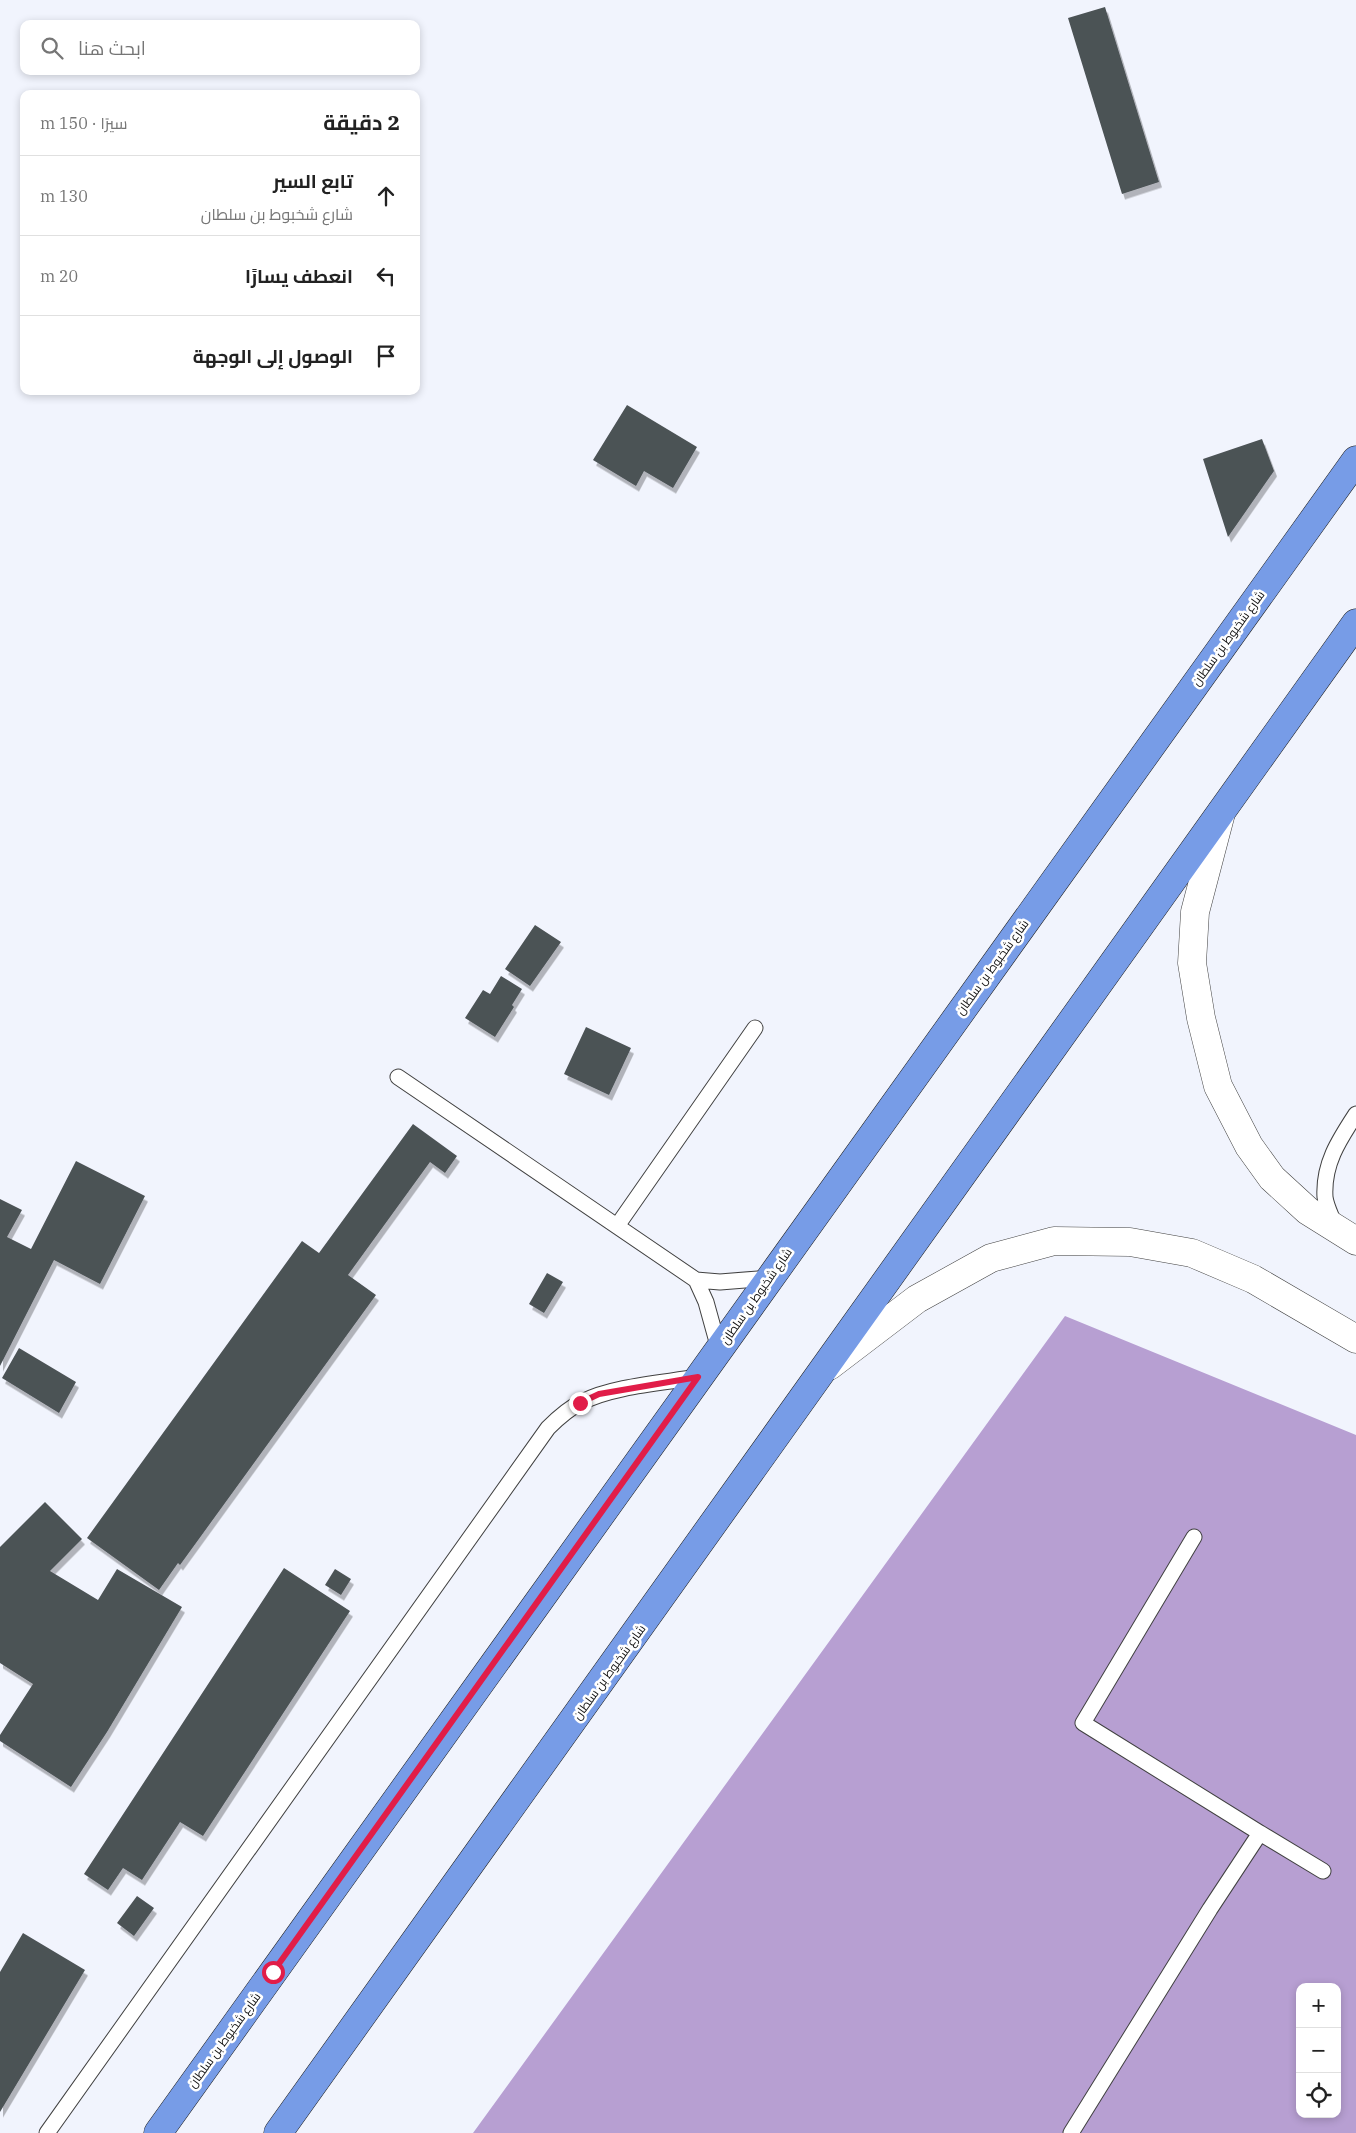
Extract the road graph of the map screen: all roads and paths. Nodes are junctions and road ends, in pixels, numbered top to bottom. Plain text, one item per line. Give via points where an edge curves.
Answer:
1 (1356, 460) edge
2 (1356, 623) edge
3 (1222, 812) junction
4 (755, 1028) dead end
5 (398, 1077) dead end
6 (1356, 1114) edge
7 (617, 1226) junction
8 (1346, 1234) edge
9 (769, 1278) junction
10 (696, 1280) junction
11 (1356, 1339) edge
12 (719, 1349) junction
13 (826, 1369) junction
14 (698, 1377) junction
15 (1194, 1537) dead end
16 (1260, 1833) junction
17 (1323, 1871) dead end
18 (47, 2133) edge
19 (158, 2133) edge
20 (278, 2133) edge
21 (1071, 2133) edge

1 - 9 main road, شارع شخبوط بن سلطان
2 - 3 main road, شارع شخبوط بن سلطان
3 - 8 street via 1195,912 1192,963 1201,1018 1218,1086 1249,1146 1272,1178 1308,1211
3 - 13 main road, شارع شخبوط بن سلطان
4 - 7 lane
5 - 7 lane
6 - 8 lane via 1333,1151 1326,1172 1326,1198
7 - 10 lane
9 - 10 lane via 720,1282
9 - 12 main road, شارع شخبوط بن سلطان
10 - 12 lane via 712,1317
11 - 13 street via 1254,1279 1192,1253 1130,1242 1054,1242 991,1258 917,1298
12 - 14 main road, شارع شخبوط بن سلطان
13 - 20 main road, شارع شخبوط بن سلطان
14 - 18 lane via 599,1394 574,1406 548,1428
14 - 19 main road, شارع شخبوط بن سلطان
15 - 16 lane via 1083,1723
16 - 17 lane
16 - 21 lane

